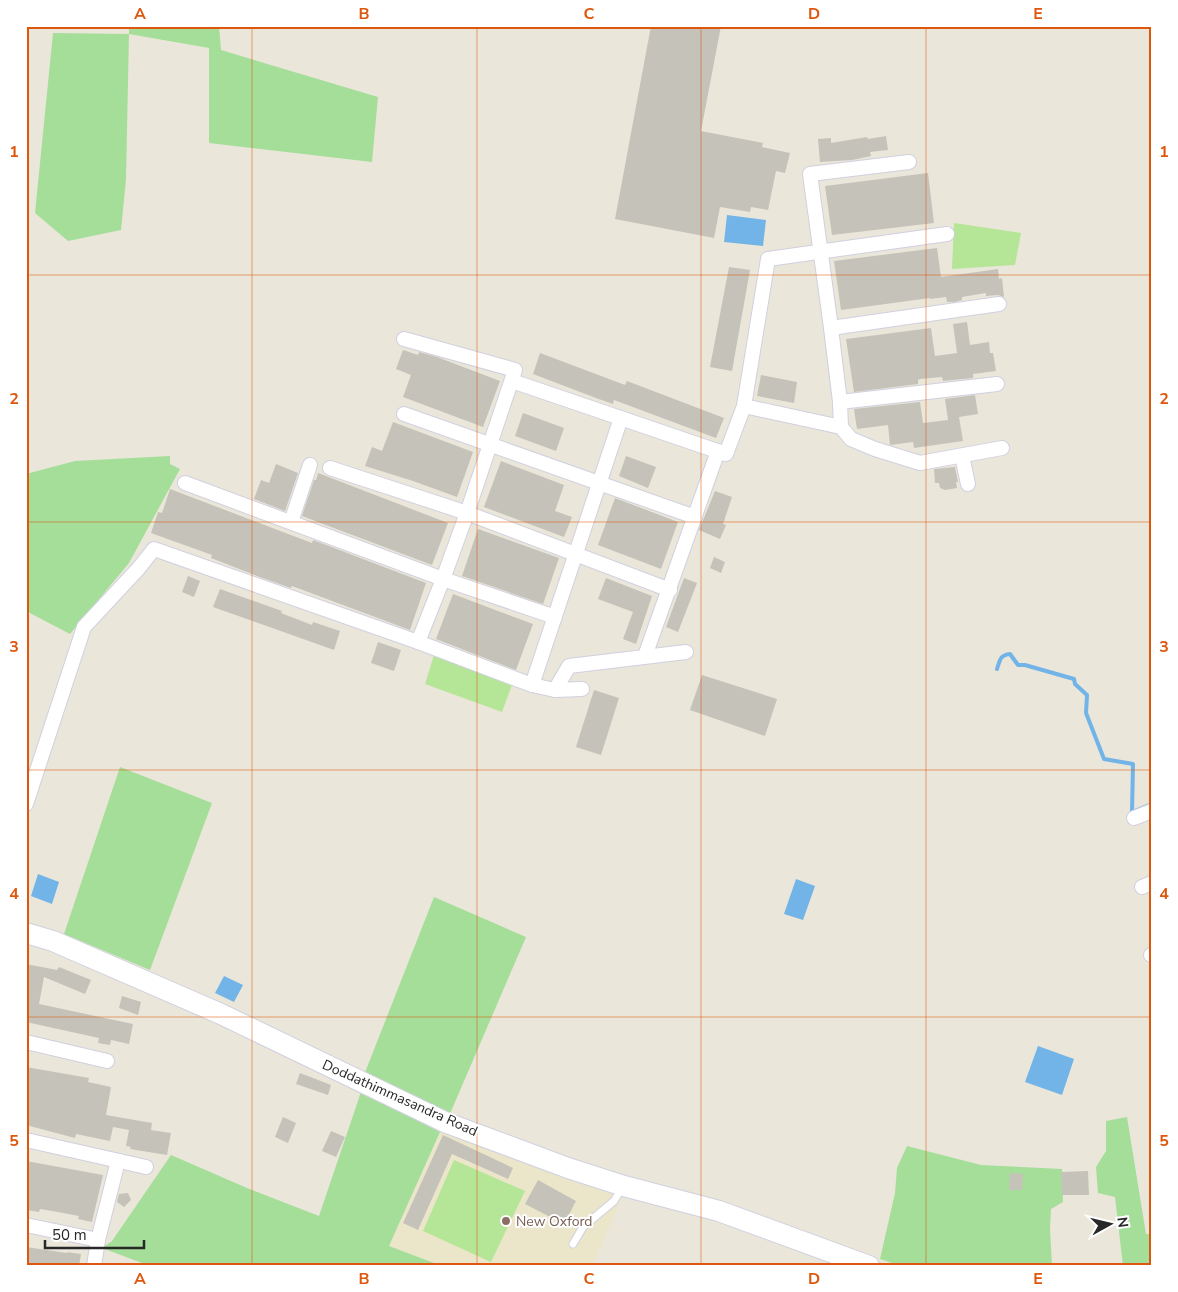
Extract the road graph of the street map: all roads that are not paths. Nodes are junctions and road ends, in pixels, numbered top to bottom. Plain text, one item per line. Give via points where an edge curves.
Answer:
1 (909, 162) dead end
2 (947, 234) dead end
3 (820, 252) junction
4 (999, 304) dead end
5 (832, 328) junction
6 (404, 339) dead end
7 (512, 381) junction
8 (997, 384) dead end
9 (840, 402) junction
10 (744, 406) junction
11 (404, 414) dead end
12 (621, 418) junction
13 (841, 427) junction
14 (490, 446) junction
15 (1002, 448) dead end
16 (718, 451) junction
17 (962, 456) junction
18 (310, 465) dead end
19 (330, 468) dead end
20 (185, 482) dead end
21 (600, 483) junction
22 (968, 484) dead end
23 (466, 513) junction
24 (695, 517) junction
25 (291, 522) junction
26 (576, 554) junction
27 (443, 579) junction
28 (670, 590) junction
29 (555, 617) junction
30 (418, 642) junction
31 (686, 652) dead end
32 (645, 656) junction
33 (532, 685) junction
34 (582, 689) dead end
35 (555, 690) junction
36 (26, 804) edge
37 (1152, 811) edge
38 (1134, 818) dead end
39 (26, 933) edge
40 (26, 1042) edge
41 (107, 1061) dead end
42 (26, 1140) edge
43 (118, 1161) junction
44 (146, 1167) dead end
45 (624, 1186) junction
46 (26, 1225) edge
47 (98, 1240) junction
48 (573, 1244) dead end
49 (94, 1266) edge
50 (869, 1266) edge

1 - 3 street via 810,174
2 - 3 street
3 - 5 street
3 - 10 street via 768,259
4 - 5 street
5 - 9 street
6 - 7 street via 515,370
7 - 12 street
7 - 14 street
8 - 9 street
9 - 13 street
10 - 13 street
10 - 16 street via 726,454
11 - 14 street
12 - 16 street
12 - 21 street
13 - 17 street via 851,439 920,462
14 - 21 street
14 - 23 street
15 - 17 street
16 - 24 street
17 - 22 street
18 - 25 street
19 - 23 street
20 - 25 street
21 - 24 street
21 - 26 street
23 - 26 street
23 - 27 street
24 - 28 street
25 - 27 street
26 - 28 street
26 - 29 street
27 - 29 street
27 - 30 street
28 - 32 street
29 - 33 street
30 - 33 street
30 - 36 street via 154,549 84,627
31 - 32 street
32 - 35 street via 569,666
33 - 35 street
34 - 35 street
37 - 38 street
39 - 45 street, Doddathimmasandra Road via 53,941 220,1014 447,1122
40 - 41 street
42 - 43 street
43 - 44 street
43 - 47 street
45 - 48 lane via 614,1200 583,1227
45 - 50 street, Doddathimmasandra Road via 719,1212
46 - 47 street
47 - 49 street

